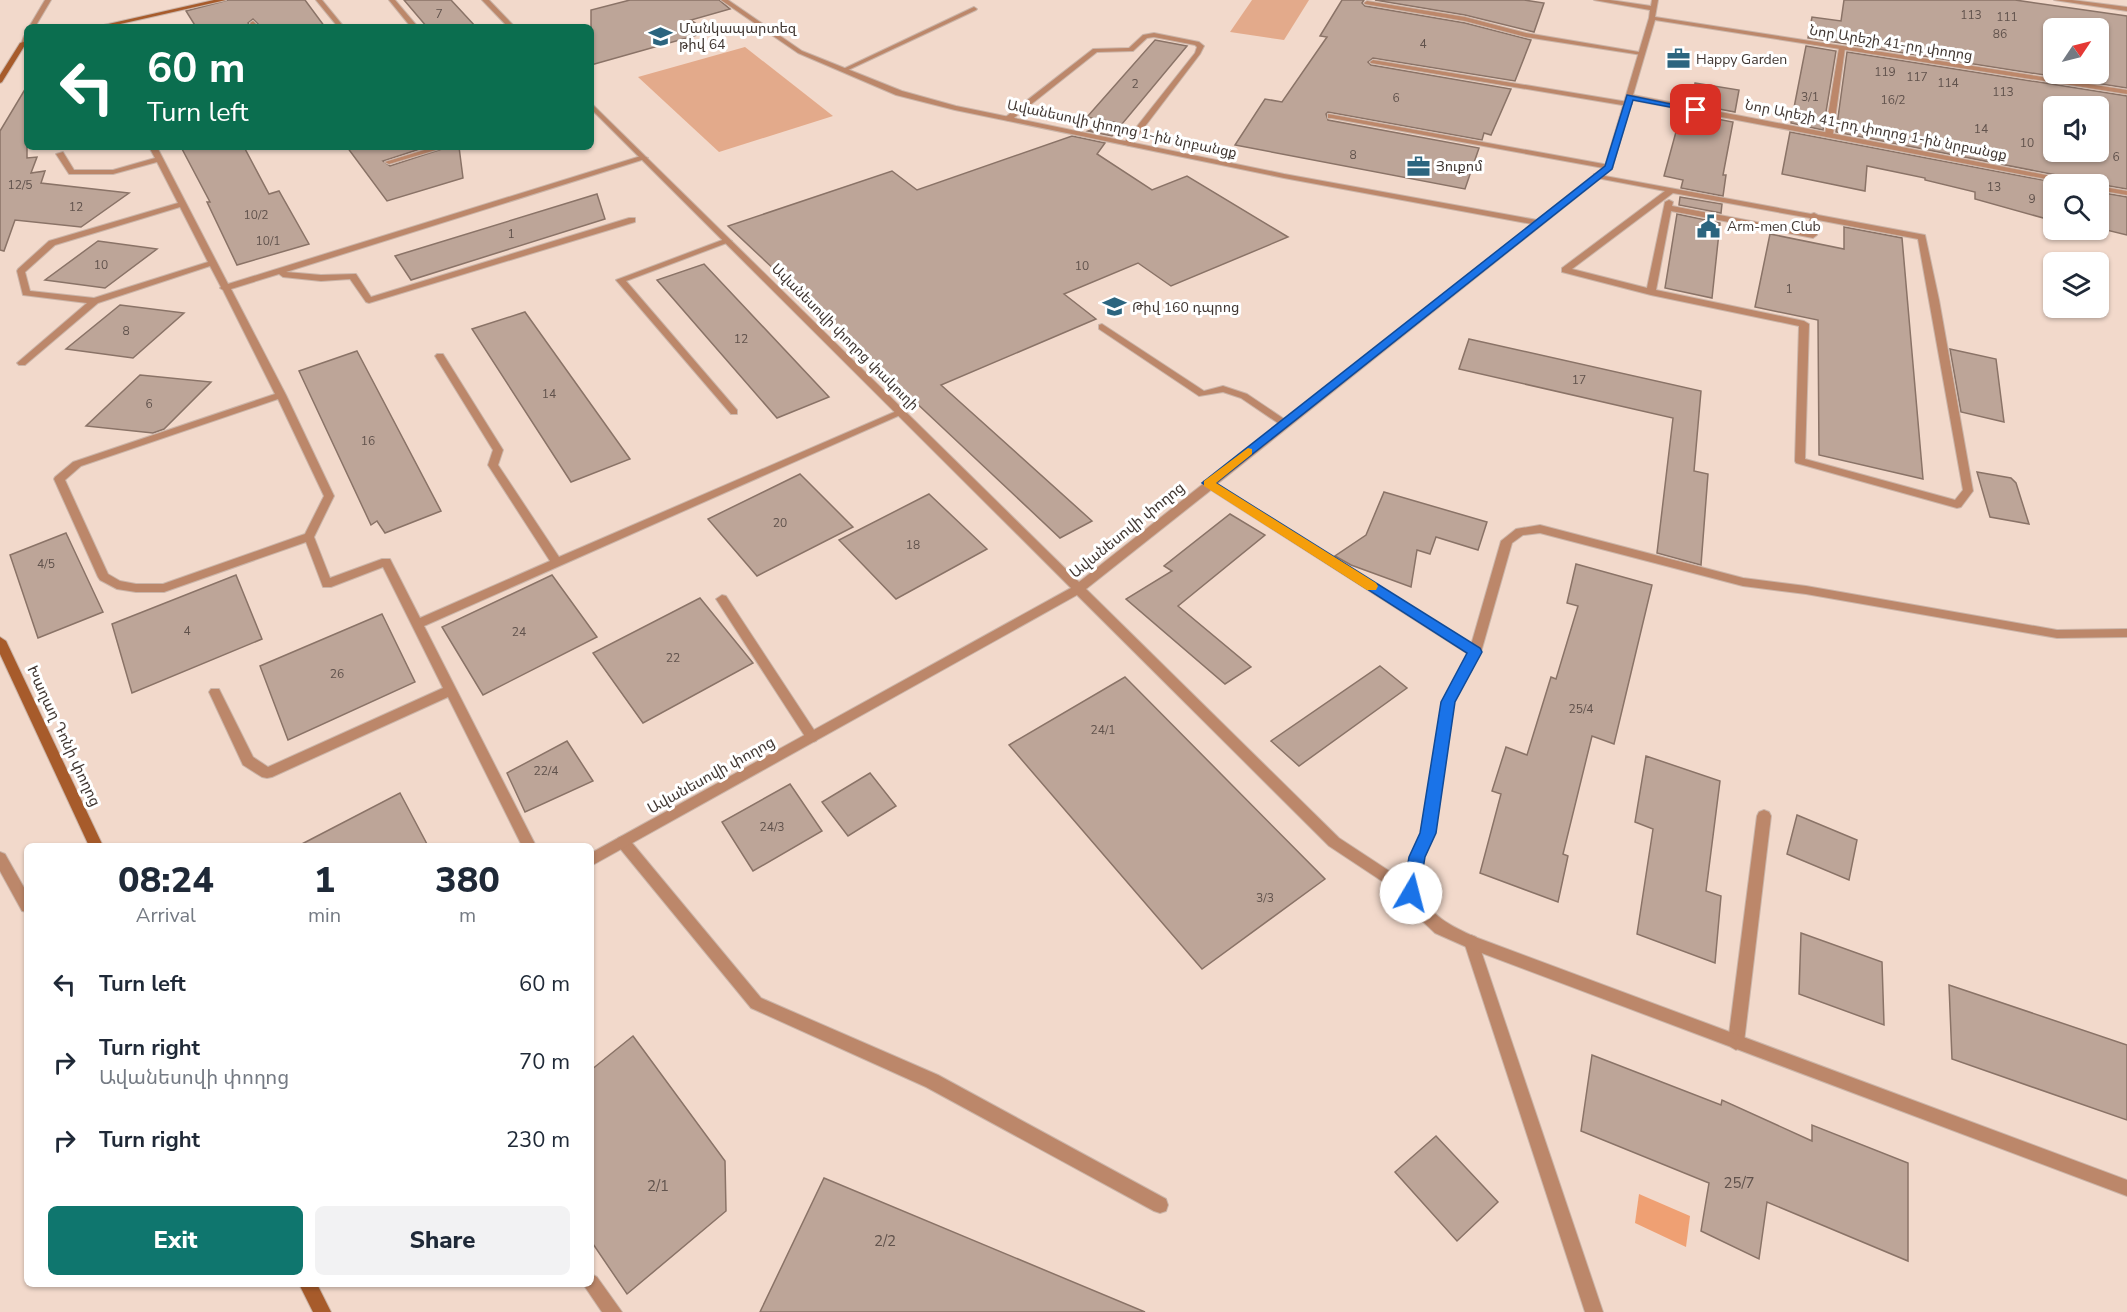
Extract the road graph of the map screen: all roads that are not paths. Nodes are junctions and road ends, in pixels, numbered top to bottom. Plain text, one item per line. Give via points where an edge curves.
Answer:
1 (48, 0) edge
2 (223, 0) edge
3 (319, 0) edge
4 (392, 0) edge
5 (484, 0) edge
6 (724, 0) edge
7 (1597, 0) edge
8 (2057, 0) edge
9 (1367, 3) dead end
10 (974, 9) dead end
11 (1653, 9) edge
12 (2127, 9) edge
13 (34, 24) edge
14 (112, 24) edge
15 (339, 24) edge
16 (413, 24) edge
17 (509, 24) edge
18 (24, 44) edge
19 (1842, 48) junction
20 (1642, 53) junction
21 (1373, 62) dead end
22 (844, 70) junction
23 (0, 81) edge
24 (2127, 92) edge
25 (1629, 100) junction
26 (594, 108) edge
27 (1330, 116) dead end
28 (1007, 119) junction
29 (1829, 134) junction
30 (1127, 144) junction
31 (154, 150) edge
32 (431, 150) edge
33 (60, 154) dead end
34 (644, 158) junction
35 (159, 159) junction
36 (389, 162) dead end
37 (1609, 167) junction
38 (1598, 176) junction
39 (2043, 176) edge
40 (1671, 190) junction
41 (2109, 190) edge
42 (2127, 193) edge
43 (182, 204) junction
44 (1668, 208) junction
45 (1814, 215) junction
46 (632, 220) dead end
47 (1538, 223) junction
48 (728, 241) junction
49 (212, 263) junction
50 (276, 273) junction
51 (224, 288) junction
52 (1651, 292) junction
53 (95, 301) junction
54 (1102, 327) dead end
55 (440, 356) dead end
56 (22, 363) dead end
57 (281, 395) junction
58 (734, 412) dead end
59 (902, 412) junction
60 (1285, 423) junction
61 (1208, 483) junction
62 (309, 537) junction
63 (557, 563) junction
64 (1080, 588) junction
65 (722, 599) dead end
66 (417, 624) junction
67 (2127, 633) edge
68 (0, 641) edge
69 (1475, 652) junction
70 (450, 690) junction
71 (215, 692) dead end
72 (812, 737) junction
73 (1764, 816) dead end
74 (623, 842) junction
75 (95, 843) edge
76 (528, 843) edge
77 (0, 858) edge
78 (594, 858) edge
79 (1411, 893) junction
80 (24, 901) edge
81 (1471, 942) junction
82 (1736, 1042) junction
83 (2127, 1188) edge
84 (1160, 1205) dead end
85 (310, 1287) edge
86 (594, 1287) edge
87 (322, 1312) edge
88 (613, 1312) edge
89 (1594, 1312) edge

1 - 13 street
2 - 14 street
3 - 15 street
4 - 16 street
5 - 17 street
6 - 22 street, Ավանեսովի փողոց 1-ին նրբանցք via 800,52
7 - 11 street, Նոր Արեշի 41-րդ փողոց
8 - 12 street
9 - 20 street via 1466,19 1526,35
10 - 22 street
11 - 19 street, Նոր Արեշի 41-րդ փողոց
11 - 20 street
18 - 23 street
19 - 24 street, Նոր Արեշի 41-րդ փողոց
19 - 29 street
20 - 25 street
21 - 25 street, Նոր Արեշի 41-րդ փողոց 1-ին նրբանցք
22 - 28 street, Ավանեսովի փողոց 1-ին նրբանցք via 899,93
25 - 29 street, Նոր Արեշի 41-րդ փողոց 1-ին նրբանցք
25 - 37 street
26 - 34 street, Ավանեսովի փողոց փակուղի
27 - 37 street
28 - 30 street, Ավանեսովի փողոց 1-ին նրբանցք
28 - 30 street via 1095,50 1131,50 1145,36 1154,35 1197,43 1201,46 1198,53
29 - 39 street, Նոր Արեշի 41-րդ փողոց 1-ին նրբանցք
30 - 47 street, Ավանեսովի փողոց 1-ին նրբանցք
31 - 35 street
32 - 36 street
33 - 35 street via 72,172 114,172
34 - 48 street, Ավանեսովի փողոց փակուղի
34 - 50 street
35 - 43 street
37 - 38 street, Ավանեսովի փողոց
38 - 40 street
38 - 47 street, Ավանեսովի փողոց
40 - 44 street
40 - 45 street
40 - 52 street via 1565,270
41 - 42 street
43 - 49 street
43 - 53 street via 52,243 21,271 26,293
44 - 45 street via 1813,235
44 - 52 street
45 - 52 street via 1922,237 1968,491 1957,504 1800,460 1804,324
46 - 50 street via 369,300 353,276 321,278
47 - 60 street, Ավանեսովի փողոց
48 - 58 street via 620,280
48 - 59 street, Ավանեսովի փողոց փակուղի
49 - 51 street
49 - 53 street
50 - 51 street
51 - 57 street
53 - 56 street
54 - 60 street via 1202,394 1223,389 1244,396
55 - 63 street via 498,450 494,465
57 - 62 street via 329,496
57 - 62 street via 77,464 59,479 104,577 117,585 164,588
59 - 63 street
59 - 64 street, Ավանեսովի փողոց փակուղի
60 - 61 street, Ավանեսովի փողոց
61 - 64 street, Ավանեսովի փողոց
61 - 69 street
62 - 66 street via 327,584 386,562
63 - 66 street
64 - 72 street, Ավանեսովի փողոց
64 - 79 street, Ավանեսովի փողոց փակուղի via 1334,842
65 - 72 street
66 - 70 street
67 - 69 street via 2057,634 1743,582 1540,529 1520,532 1507,541
68 - 75 street, Խաղաղ Դոնի փողոց
69 - 79 street via 1448,702 1428,833 1417,857
70 - 71 street via 267,773 248,761
70 - 76 street
72 - 74 street, Ավանեսովի փողոց
73 - 82 street
74 - 78 street, Ավանեսովի փողոց
74 - 84 street via 756,1003 932,1081
77 - 80 street
79 - 81 street via 1422,911 1440,928
81 - 82 street
81 - 89 street
82 - 83 street
85 - 87 street
86 - 88 street

